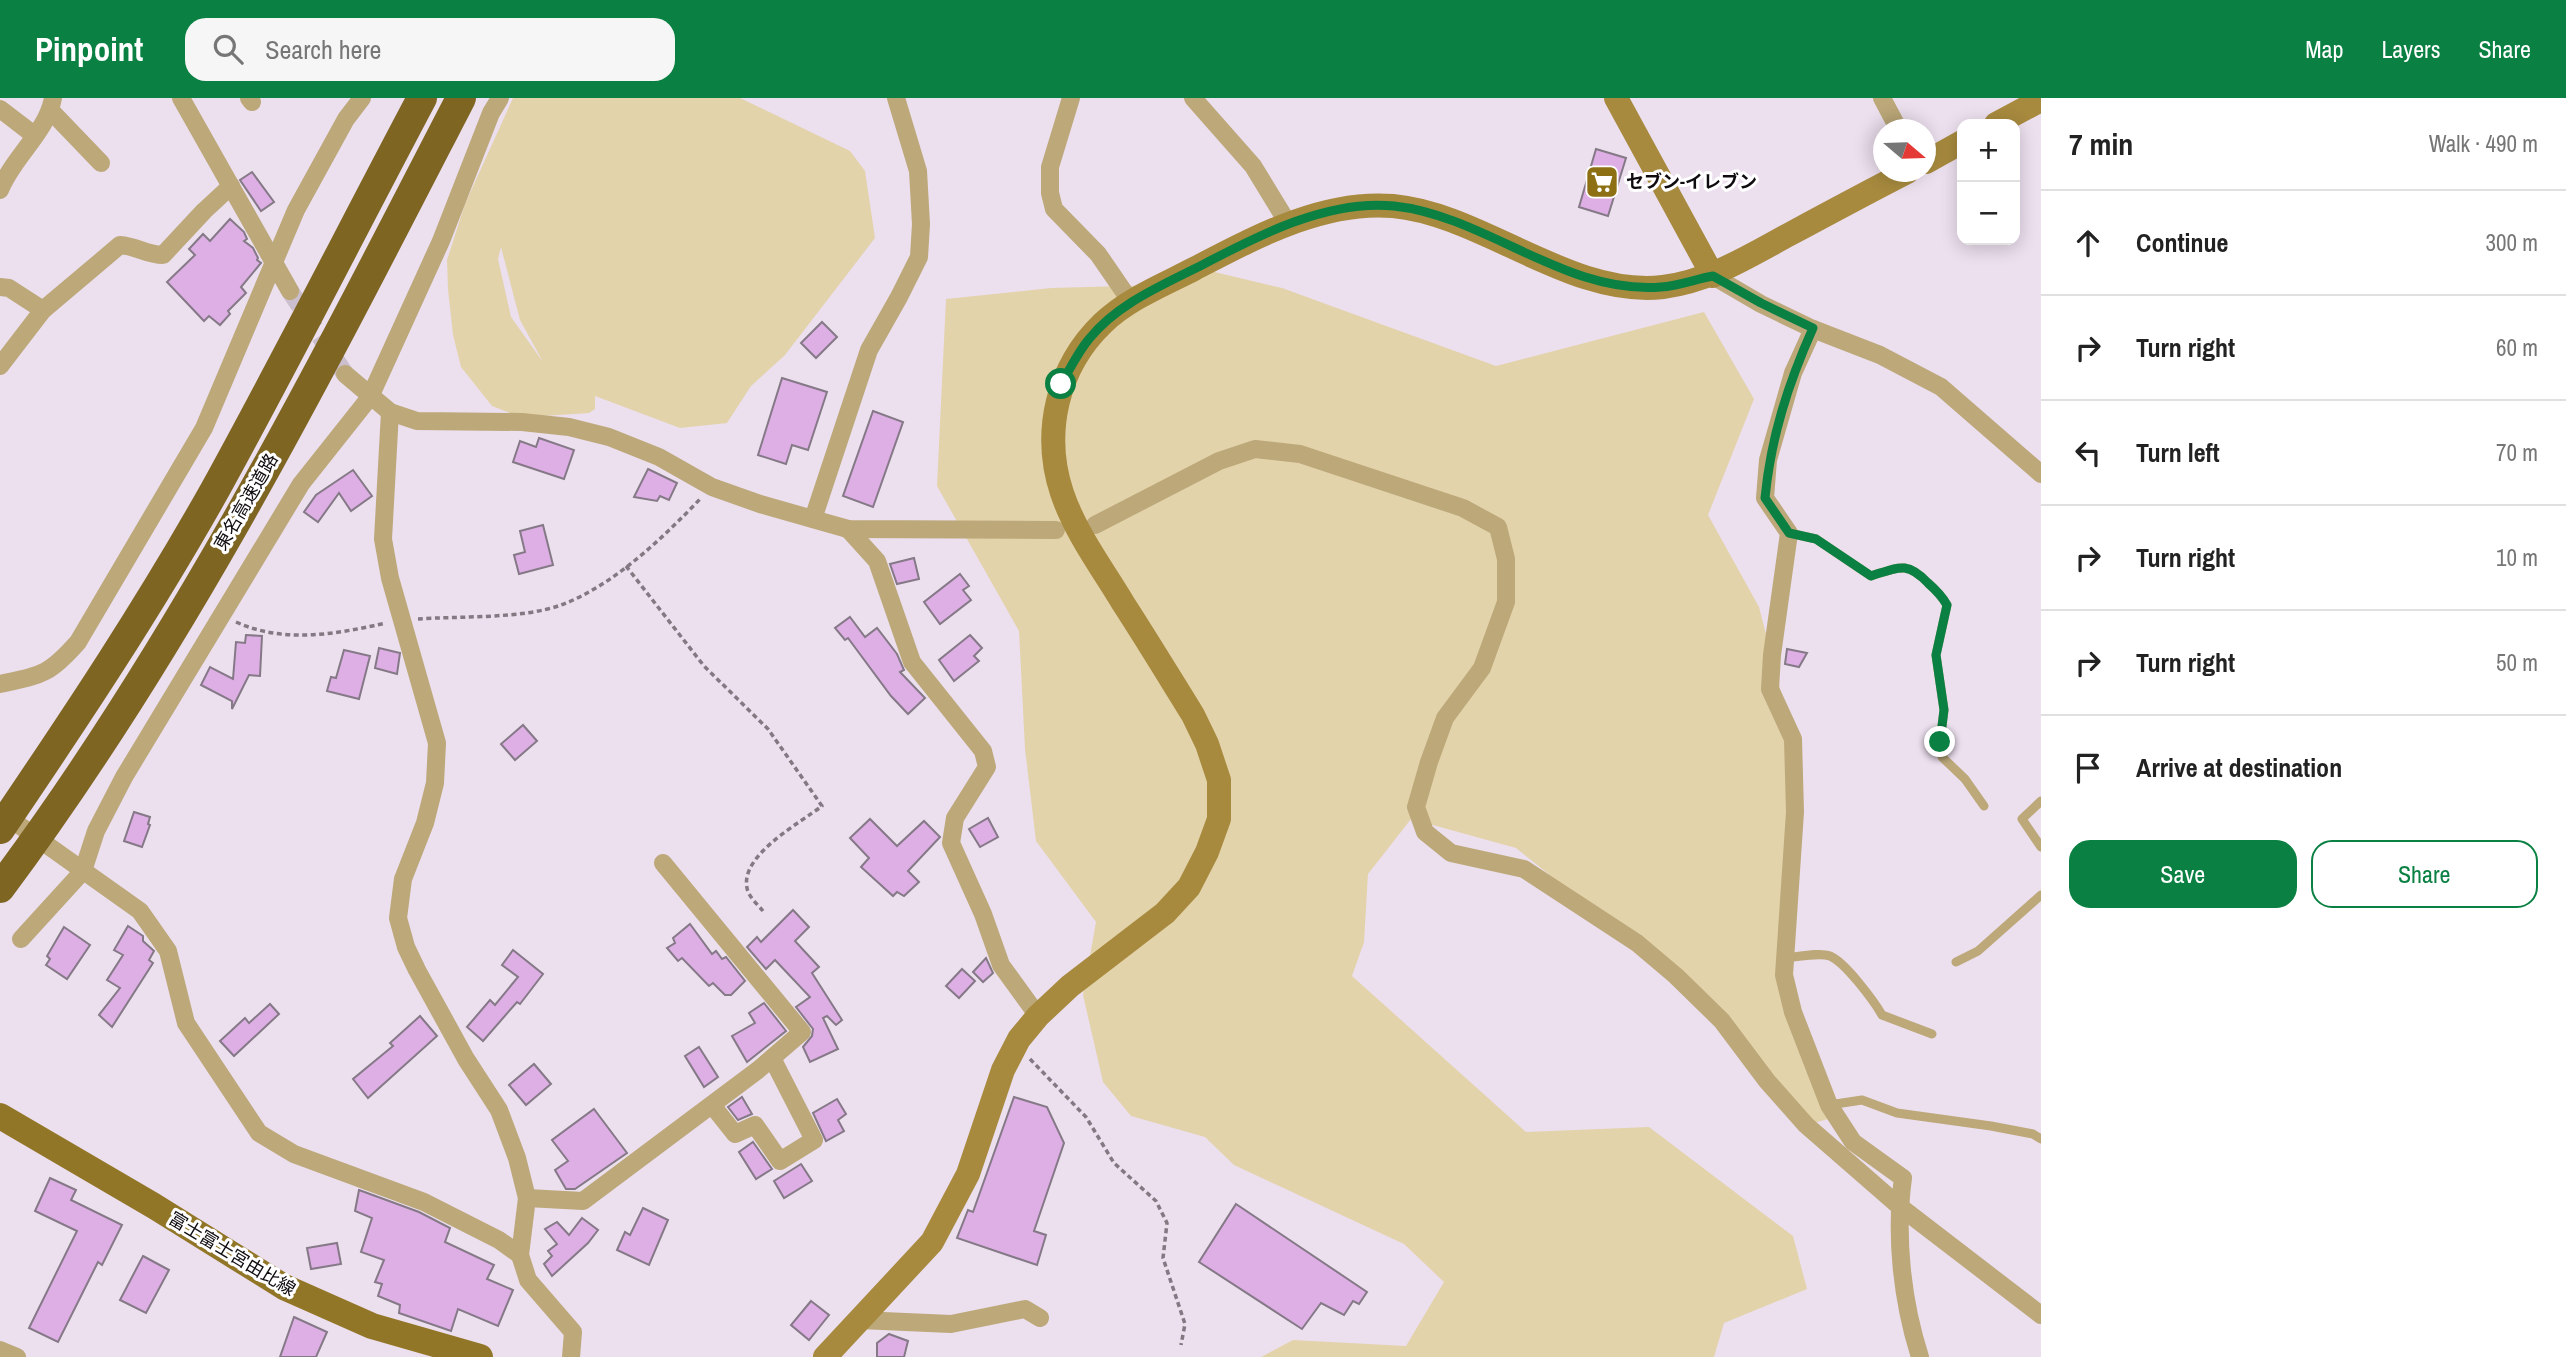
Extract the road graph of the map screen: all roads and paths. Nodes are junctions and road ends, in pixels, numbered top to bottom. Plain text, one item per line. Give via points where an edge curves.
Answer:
1 (181, 98) edge
2 (362, 98) edge
3 (422, 98) edge
4 (461, 98) edge
5 (500, 98) edge
6 (896, 98) edge
7 (1072, 98) edge
8 (1193, 98) edge
9 (1616, 98) edge
10 (1882, 98) edge
11 (2041, 100) edge
12 (52, 105) edge
13 (0, 109) edge
14 (1893, 119) edge
15 (2005, 119) edge
16 (34, 135) junction
17 (1957, 145) edge
18 (1936, 156) edge
19 (101, 163) dead end
20 (1888, 182) edge
21 (231, 186) junction
22 (0, 190) edge
23 (1289, 225) junction
24 (274, 264) junction
25 (1713, 276) junction
26 (0, 287) edge
27 (290, 291) tunnel mouth
28 (1131, 302) junction
29 (43, 310) junction
30 (1813, 328) junction
31 (0, 366) edge
32 (345, 374) tunnel mouth
33 (370, 397) junction
34 (390, 412) junction
35 (2041, 474) edge
36 (712, 487) junction
37 (813, 519) junction
38 (1096, 525) dead end
39 (848, 529) junction
40 (1056, 530) dead end
41 (1789, 533) junction
42 (626, 566) junction
43 (222, 617) junction
44 (401, 620) junction
45 (0, 684) edge
46 (2041, 801) edge
47 (1984, 806) dead end
48 (0, 811) edge
49 (0, 829) edge
50 (2041, 847) edge
51 (663, 863) dead end
52 (83, 871) junction
53 (0, 888) edge
54 (2041, 895) edge
55 (763, 911) dead end
56 (21, 939) dead end
57 (1785, 958) junction
58 (1956, 962) dead end
59 (1038, 1016) junction
60 (1932, 1034) dead end
61 (1019, 1038) junction
62 (772, 1058) junction
63 (712, 1105) junction
64 (1829, 1105) junction
65 (0, 1116) edge
66 (2041, 1139) edge
67 (527, 1198) junction
68 (1899, 1206) junction
69 (520, 1255) junction
70 (2041, 1315) edge
71 (1040, 1318) dead end
72 (860, 1320) junction
73 (1181, 1345) dead end
74 (0, 1350) edge
75 (17, 1357) edge
76 (480, 1357) edge
77 (571, 1357) edge
78 (825, 1357) edge
79 (1920, 1357) edge

1 - 21 street
2 - 24 street via 296,209
3 - 49 highway, 東名高速道路 via 215,489 88,700
4 - 53 highway, 東名高速道路 via 292,423 163,647 91,760
5 - 33 street
6 - 37 street via 918,170 919,257 869,349
7 - 28 street via 1050,167 1049,193 1054,209 1098,254
8 - 23 street via 1253,166
9 - 25 street
10 - 14 street
11 - 15 street
12 - 16 street
12 - 19 street
13 - 16 street
16 - 22 street
17 - 18 street
20 - 25 street
21 - 24 street
21 - 29 street via 163,255 120,245
23 - 25 street via 1351,207 1393,206 1436,215 1585,278 1661,287
23 - 28 street via 1263,233
24 - 27 street
24 - 45 street via 204,428 78,642 59,664 39,676
25 - 30 street
26 - 29 street
28 - 59 street via 1088,339 1061,384 1052,442 1062,494 1087,545 1207,744 1219,780 1219,820 1189,887 1165,913
29 - 31 street
30 - 35 street via 1880,355 1941,387
30 - 41 street via 1793,373 1768,460 1765,498
32 - 33 street
33 - 34 street
33 - 43 street via 300,484
34 - 36 street via 417,421 569,427 659,457
34 - 44 street via 383,539
36 - 37 street
36 - 42 path via 662,539
37 - 39 street
38 - 68 street via 1219,461 1255,449 1300,454 1463,508 1498,527 1506,559 1506,602 1482,668 1445,718 1429,762 1416,807 1425,832 1451,853 1524,870 1637,943 1722,1021 1806,1125
39 - 40 street
39 - 59 street via 877,561 912,662 983,751 987,766 955,818 951,843 1001,965
41 - 47 lane via 1816,539 1871,576 1898,568 1915,570 1942,596 1947,605 1936,655 1944,710 1942,757
41 - 57 street via 1770,690 1793,739 1795,812
42 - 44 path via 561,605 520,613
42 - 55 path via 704,666 768,729 822,806 763,850 748,870 747,890
43 - 44 path via 299,636
43 - 52 street via 124,777 96,831
44 - 67 street via 437,743 435,783 403,879 398,918 417,970 499,1110
46 - 50 lane via 2022,819
48 - 52 street
51 - 62 street via 802,1032
52 - 56 street
52 - 69 street via 140,911 168,951 186,1023 259,1133 294,1154 424,1202
54 - 58 lane via 1978,951
57 - 60 lane via 1828,955 1874,1000 1882,1015
57 - 64 street via 1793,1012
59 - 61 street
61 - 72 street via 951,1210 932,1242
61 - 73 path via 1030,1059 1086,1117 1114,1163 1156,1201 1167,1223 1163,1258 1185,1324
62 - 63 street
62 - 63 street via 814,1140 780,1161 755,1125 735,1134
63 - 67 street via 583,1201
64 - 66 lane via 1862,1100 1897,1113 1991,1126
64 - 68 street via 1853,1142 1903,1178
65 - 76 main road, 富士富士宮由比線 via 284,1287 372,1326
67 - 69 street
68 - 70 street
68 - 79 street via 1903,1278
69 - 77 street via 528,1280 573,1332
71 - 72 street via 1025,1309 951,1324
72 - 78 street
74 - 75 street

